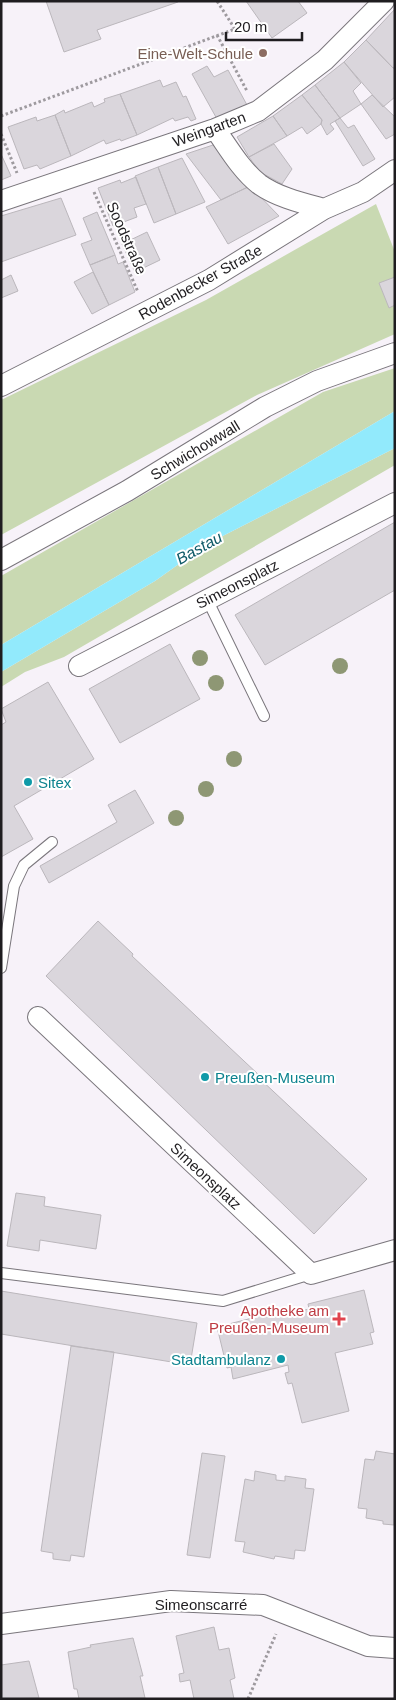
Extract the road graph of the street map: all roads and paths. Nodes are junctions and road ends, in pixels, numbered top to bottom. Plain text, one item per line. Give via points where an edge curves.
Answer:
1 (218, 1) edge
2 (384, 1) edge
3 (217, 35) junction
4 (258, 111) junction
5 (1, 116) edge
6 (215, 129) junction
7 (1, 134) edge
8 (395, 170) edge
9 (86, 173) junction
10 (25, 192) junction
11 (1, 201) edge
12 (324, 210) junction
13 (148, 313) junction
14 (395, 353) edge
15 (1, 386) edge
16 (395, 503) edge
17 (1, 560) edge
18 (207, 599) junction
19 (79, 666) dead end
20 (264, 716) dead end
21 (52, 842) dead end
22 (1, 968) edge
23 (38, 1017) dead end
24 (395, 1250) edge
25 (1, 1272) edge
26 (310, 1274) junction
27 (285, 1613) junction
28 (1, 1624) edge
29 (395, 1648) edge
30 (248, 1699) edge

1 - 3 path via 235,29
2 - 4 street, Weingarten via 325,60
3 - 4 path
3 - 5 path
4 - 6 street, Weingarten
6 - 9 street, Weingarten
6 - 12 street via 258,183 286,198
7 - 10 path
8 - 12 street, Rodenbecker Straße via 363,192
9 - 10 street, Weingarten
9 - 13 path, Soodstraße
10 - 11 street, Weingarten
12 - 13 street, Rodenbecker Straße
13 - 15 street, Rodenbecker Straße
14 - 17 street, Schwichowwall via 317,380 265,407 127,491
16 - 18 street, Simeonsplatz
18 - 19 street, Simeonsplatz
18 - 20 lane
21 - 22 lane via 24,865 14,886
23 - 26 street, Simeonsplatz
24 - 26 street
25 - 26 lane via 223,1301
27 - 28 street, Simeonscarré via 263,1605 171,1601
27 - 29 street, Simeonscarré via 368,1646
27 - 30 path

